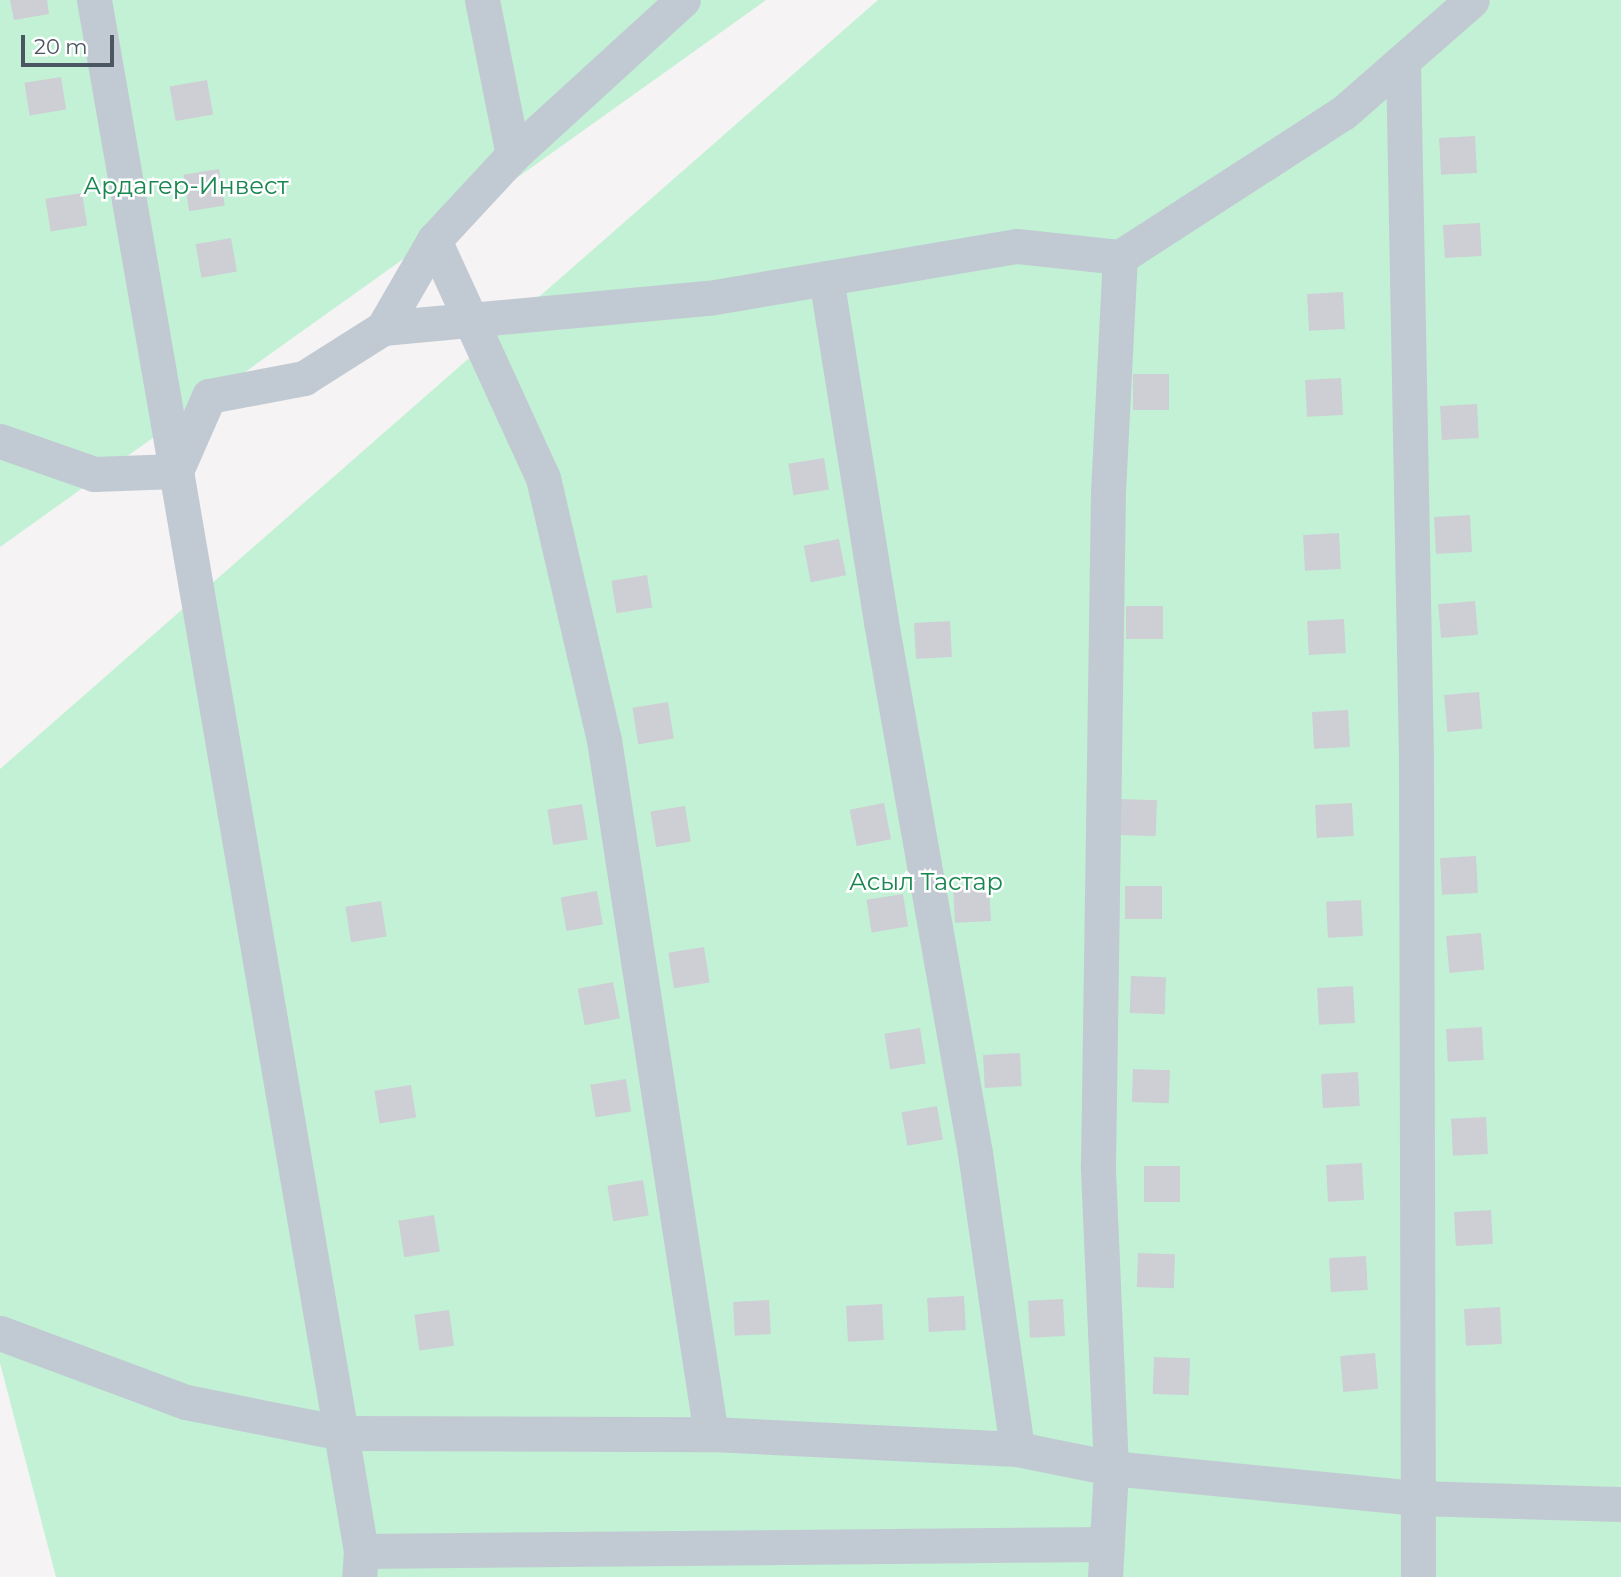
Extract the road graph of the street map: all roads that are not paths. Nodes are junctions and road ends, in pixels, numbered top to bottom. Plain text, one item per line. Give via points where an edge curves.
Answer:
1 (94, 0) edge
2 (482, 0) edge
3 (683, 0) edge
4 (1472, 0) edge
5 (1403, 61) junction
6 (513, 155) junction
7 (435, 240) junction
8 (1120, 257) junction
9 (826, 278) junction
10 (470, 319) junction
11 (383, 328) junction
12 (0, 441) edge
13 (176, 471) junction
14 (0, 1333) edge
15 (341, 1433) junction
16 (710, 1434) junction
17 (1017, 1449) junction
18 (1111, 1468) junction
19 (1416, 1498) junction
20 (1621, 1504) edge
21 (1106, 1561) edge
22 (360, 1564) edge
23 (1418, 1577) edge

1 - 13 street
2 - 6 street
3 - 6 street
4 - 5 street
5 - 8 street via 1343,113
5 - 19 street via 1416,759
6 - 7 street
7 - 10 street
7 - 11 street
8 - 9 street via 1017,246
8 - 18 street via 1108,492 1098,1165
9 - 10 street via 709,298
9 - 17 street via 881,622 975,1153
10 - 11 street
10 - 16 street via 543,478 604,740
11 - 13 street via 304,378 208,396
12 - 13 street via 94,474
13 - 15 street
14 - 15 street via 186,1402
15 - 16 street
15 - 22 street
16 - 17 street
17 - 18 street
18 - 19 street
18 - 21 street
19 - 20 street
19 - 23 street
21 - 22 street

